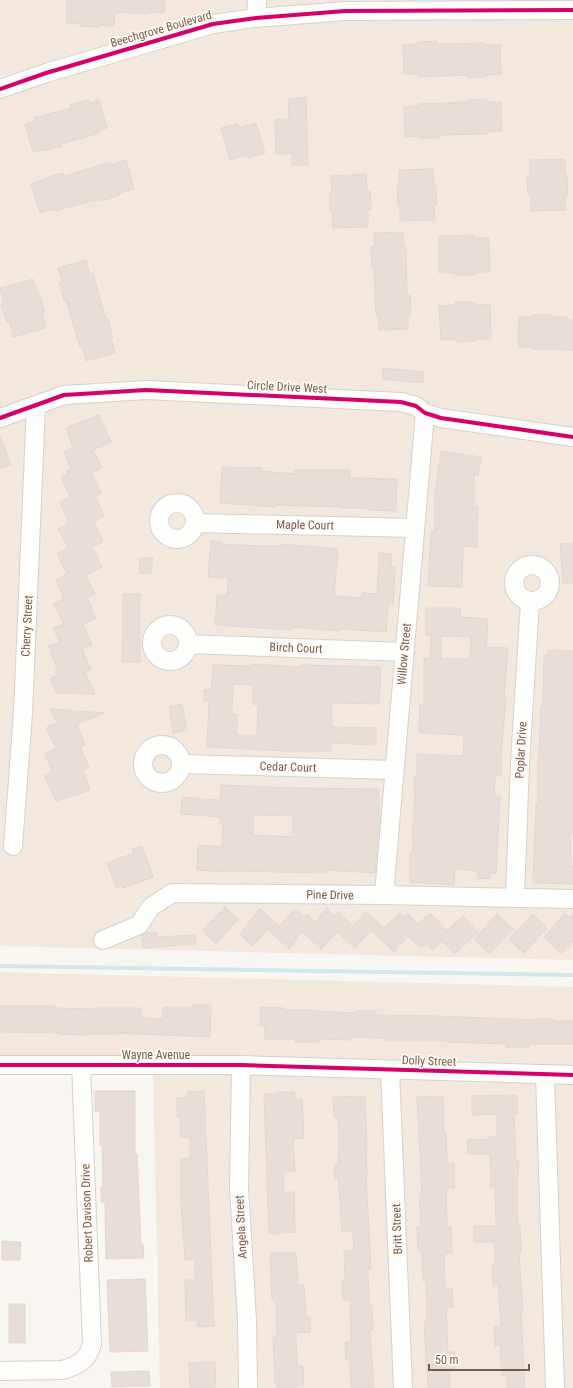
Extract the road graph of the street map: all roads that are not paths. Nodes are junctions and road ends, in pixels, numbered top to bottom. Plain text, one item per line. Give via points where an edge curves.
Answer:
1 (257, 0) edge
2 (509, 5) edge
3 (346, 6) edge
4 (573, 10) edge
5 (256, 18) junction
6 (0, 89) edge
7 (36, 405) junction
8 (425, 413) junction
9 (0, 418) edge
10 (573, 437) edge
11 (195, 523) dead end
12 (415, 528) junction
13 (530, 601) dead end
14 (188, 644) dead end
15 (404, 652) junction
16 (181, 764) dead end
17 (394, 770) junction
18 (13, 846) dead end
19 (384, 895) junction
20 (516, 898) junction
21 (573, 899) edge
22 (103, 940) dead end
23 (0, 1065) edge
24 (81, 1065) junction
25 (240, 1065) junction
26 (312, 1068) joint
27 (390, 1070) junction
28 (544, 1075) junction
29 (573, 1075) edge
30 (0, 1371) edge
31 (248, 1388) edge
32 (403, 1388) edge
33 (555, 1388) edge

1 - 5 street
2 - 3 street, Beechgrove Boulevard
2 - 4 street, Beechgrove Boulevard
3 - 5 street, Beechgrove Boulevard
5 - 6 street, Beechgrove Boulevard via 213,24
7 - 8 street, Circle Drive West via 64,395 146,390 401,402 416,406
7 - 9 street, Circle Drive West
7 - 18 street, Cherry Street via 23,713
8 - 10 street, Circle Drive West via 441,418
8 - 12 street, Willow Street
11 - 12 street, Maple Court
12 - 15 street, Willow Street
13 - 20 street, Poplar Drive via 520,762
14 - 15 street, Birch Court
15 - 17 street, Willow Street
16 - 17 street, Cedar Court
17 - 19 street, Willow Street
19 - 20 street, Pine Drive
19 - 22 street, Pine Drive via 172,894 151,907 139,925
20 - 21 street, Pine Drive
23 - 24 street, Wayne Avenue
24 - 25 street, Wayne Avenue
24 - 30 street, Robert Davison Drive via 92,1344 85,1359 78,1365 62,1370
25 - 26 street, Wayne Avenue
25 - 31 street, Angela Street via 239,1188 247,1320
26 - 27 street, Dolly Street
27 - 28 street, Dolly Street
27 - 32 street, Britt Street
28 - 29 street
28 - 33 street

